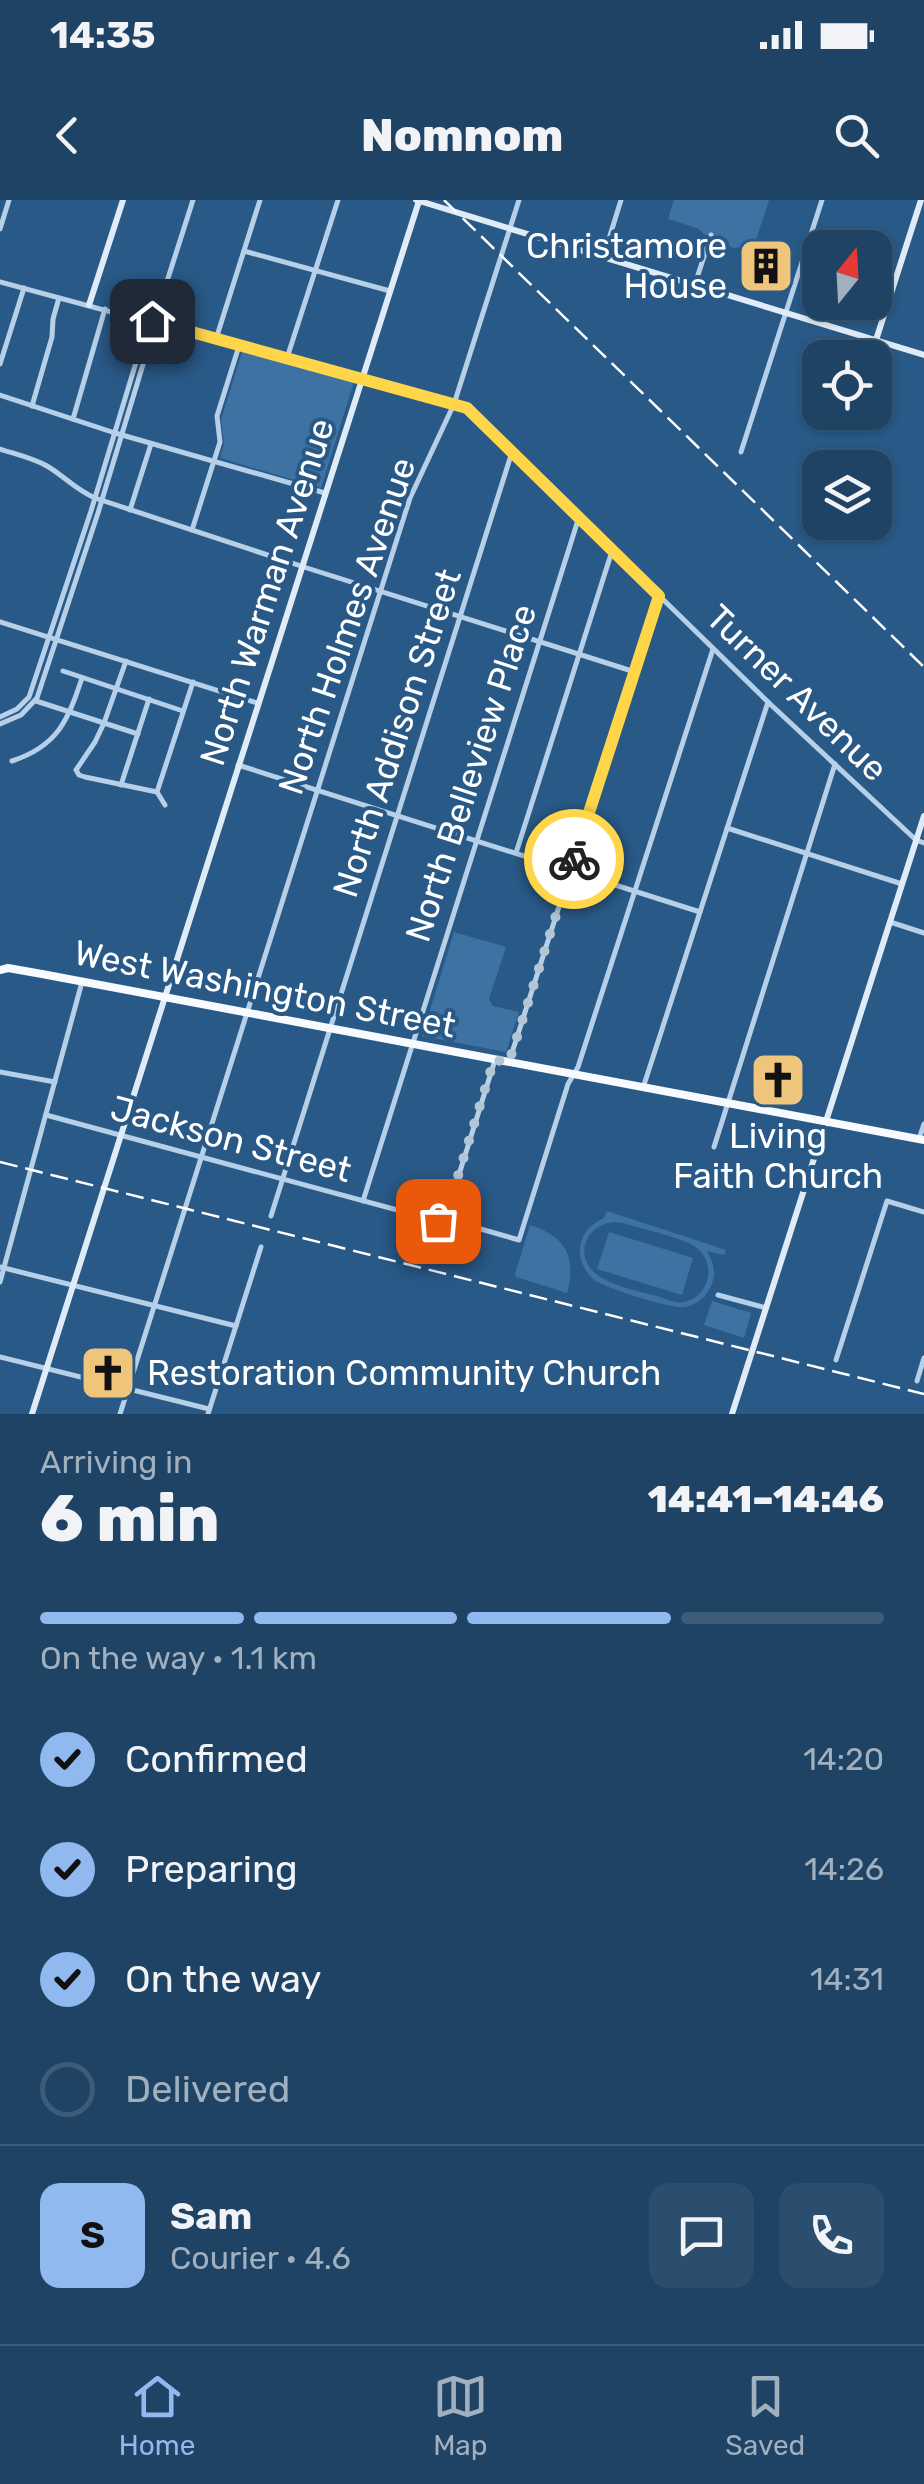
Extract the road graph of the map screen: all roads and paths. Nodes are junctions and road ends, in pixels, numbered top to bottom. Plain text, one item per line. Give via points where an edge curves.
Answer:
1 (9, 200) edge
2 (123, 200) edge
3 (193, 200) edge
4 (260, 200) edge
5 (338, 200) edge
6 (519, 200) edge
7 (621, 200) edge
8 (822, 200) edge
9 (921, 200) edge
10 (417, 201) edge
11 (0, 229) edge
12 (509, 229) junction
13 (711, 235) dead end
14 (244, 252) junction
15 (603, 258) junction
16 (316, 271) junction
17 (0, 282) edge
18 (695, 284) junction
19 (24, 288) junction
20 (390, 291) junction
21 (59, 297) junction
22 (88, 305) junction
23 (106, 309) junction
24 (786, 312) junction
25 (152, 324) junction
26 (216, 339) junction
27 (876, 340) joint
28 (240, 345) junction
29 (892, 345) edge
30 (924, 355) edge
31 (286, 358) junction
32 (0, 364) edge
33 (361, 378) junction
34 (0, 395) edge
35 (454, 404) junction
36 (32, 406) junction
37 (73, 419) junction
38 (118, 434) junction
39 (152, 444) junction
40 (0, 449) edge
41 (512, 452) junction
42 (741, 452) dead end
43 (214, 462) junction
44 (325, 493) junction
45 (98, 499) junction
46 (130, 510) junction
47 (578, 517) junction
48 (192, 530) junction
49 (612, 550) junction
50 (302, 566) junction
51 (381, 591) junction
52 (659, 596) junction
53 (460, 616) junction
54 (0, 622) edge
55 (53, 638) junction
56 (539, 641) junction
57 (713, 648) junction
58 (579, 654) junction
59 (126, 661) junction
60 (63, 671) dead end
61 (635, 672) junction
62 (82, 678) junction
63 (192, 682) junction
64 (116, 688) junction
65 (32, 699) junction
66 (149, 700) junction
67 (768, 702) junction
68 (258, 703) junction
69 (184, 710) junction
70 (71, 712) junction
71 (0, 721) edge
72 (104, 723) junction
73 (138, 734) junction
74 (12, 761) dead end
75 (835, 764) junction
76 (238, 765) junction
77 (121, 784) junction
78 (318, 790) junction
79 (157, 792) junction
80 (165, 805) dead end
81 (397, 816) junction
82 (924, 816) edge
83 (727, 828) junction
84 (476, 840) junction
85 (920, 842) edge
86 (516, 853) junction
87 (806, 854) junction
88 (570, 871) junction
89 (902, 884) junction
90 (634, 891) junction
91 (700, 912) junction
92 (890, 922) junction
93 (924, 933) edge
94 (3, 967) edge
95 (82, 982) junction
96 (164, 998) junction
97 (247, 1013) junction
98 (329, 1029) junction
99 (412, 1044) junction
100 (494, 1060) junction
101 (509, 1062) junction
102 (0, 1072) edge
103 (573, 1075) junction
104 (55, 1082) junction
105 (644, 1088) junction
106 (726, 1103) junction
107 (46, 1114) junction
108 (824, 1122) junction
109 (924, 1124) edge
110 (121, 1135) junction
111 (922, 1140) edge
112 (714, 1147) dead end
113 (202, 1157) junction
114 (283, 1179) junction
115 (363, 1200) junction
116 (924, 1212) edge
117 (271, 1216) dead end
118 (444, 1221) junction
119 (261, 1248) dead end
120 (434, 1254) dead end
121 (2, 1267) edge
122 (0, 1282) edge
123 (74, 1285) junction
124 (718, 1295) dead end
125 (155, 1306) junction
126 (766, 1308) junction
127 (236, 1326) junction
128 (0, 1357) edge
129 (924, 1358) edge
130 (836, 1360) dead end
131 (46, 1369) junction
132 (917, 1380) dead end
133 (128, 1389) junction
134 (208, 1412) edge
135 (32, 1414) edge
136 (120, 1414) edge
137 (732, 1414) edge

1 - 11 street
2 - 22 main road
3 - 25 street
4 - 14 street
5 - 16 street
6 - 12 street, North Holmes Avenue
7 - 15 street
8 - 24 street
9 - 27 main road
10 - 12 main road
10 - 20 main road, North Warman Avenue
12 - 15 main road
12 - 35 street, North Holmes Avenue
13 - 18 street
14 - 16 street
14 - 26 street
15 - 18 main road
16 - 20 street
16 - 31 street
17 - 19 street
18 - 24 main road
19 - 21 street
19 - 32 street
20 - 33 main road, North Warman Avenue
21 - 22 street
21 - 36 street
22 - 23 street
23 - 25 street
23 - 37 street
24 - 27 main road
24 - 42 street
25 - 26 street
25 - 38 street
26 - 28 street
28 - 31 street
28 - 43 street via 217,416
29 - 30 main road
31 - 33 street
33 - 35 street
33 - 44 main road, North Warman Avenue
34 - 36 street
35 - 41 street, Turner Avenue via 467,408
35 - 51 street, North Holmes Avenue via 412,493
36 - 37 street
37 - 38 street
38 - 39 street
38 - 45 street
39 - 43 street
39 - 46 street
40 - 45 street via 52,468
41 - 47 street, Turner Avenue
41 - 53 street, North Addison Street
43 - 44 street
43 - 48 street
44 - 50 main road, North Warman Avenue
45 - 46 street
45 - 55 street
46 - 48 street
47 - 49 street, Turner Avenue
47 - 56 street, North Belleview Place
48 - 50 street
49 - 52 street, Turner Avenue
49 - 58 street
50 - 51 street
50 - 68 main road, North Warman Avenue
51 - 53 street
51 - 78 street, North Holmes Avenue
52 - 57 street, Turner Avenue
52 - 61 street
53 - 56 street
53 - 81 street, North Addison Street
54 - 55 street
55 - 59 street
55 - 65 street
56 - 58 street
56 - 84 street, North Belleview Place
57 - 67 street, Turner Avenue
57 - 90 street
58 - 61 street
58 - 86 street
59 - 63 street
59 - 64 street
60 - 62 street
61 - 88 street
62 - 64 street
62 - 70 street
63 - 68 street
63 - 69 street
64 - 66 street
64 - 72 street
65 - 70 street
65 - 71 street via 21,715
66 - 69 street
66 - 73 street
67 - 75 street, Turner Avenue
67 - 83 street
68 - 76 main road, North Warman Avenue
69 - 79 street
70 - 72 street
70 - 74 street via 52,740
72 - 73 street
72 - 77 street via 76,770
73 - 77 street
75 - 85 street, Turner Avenue
75 - 87 street
76 - 78 street
76 - 96 main road, North Warman Avenue
77 - 79 street
78 - 81 street
78 - 97 street, North Holmes Avenue
79 - 80 street
81 - 84 street
81 - 98 street, North Addison Street
82 - 85 main road
83 - 87 street
83 - 91 street
84 - 86 street
84 - 99 street, North Belleview Place
85 - 89 main road
86 - 88 street
87 - 89 street
87 - 106 street
88 - 90 street
88 - 101 street
89 - 92 main road
90 - 91 street
90 - 103 street
91 - 105 street
92 - 93 street
92 - 108 main road
94 - 95 main road, West Washington Street
95 - 96 main road, West Washington Street
95 - 104 street
96 - 97 main road, West Washington Street
96 - 110 main road, North Warman Avenue
97 - 98 main road, West Washington Street
97 - 113 street, North Holmes Avenue
98 - 99 main road, West Washington Street
98 - 114 street, North Addison Street
99 - 100 main road, West Washington Street
99 - 115 street, North Belleview Place
100 - 101 main road, West Washington Street
100 - 118 street
101 - 103 main road, West Washington Street
102 - 104 street
103 - 105 main road, West Washington Street
103 - 118 street, Jackson Street via 518,1240
104 - 107 street
105 - 106 main road, West Washington Street
106 - 108 main road, West Washington Street
106 - 112 street
107 - 110 street, Jackson Street
107 - 121 street
108 - 111 main road, West Washington Street
108 - 126 main road
109 - 111 street
110 - 113 street, Jackson Street
110 - 123 main road, North Warman Avenue
113 - 114 street, Jackson Street
113 - 125 street, North Holmes Avenue
114 - 115 street, Jackson Street
114 - 117 street, North Addison Street
115 - 118 street, Jackson Street
116 - 130 street via 887,1201
118 - 120 street
119 - 127 street
121 - 122 street
121 - 123 street
123 - 125 street
123 - 131 main road, North Warman Avenue
124 - 126 street
125 - 127 street
125 - 133 street, North Holmes Avenue
126 - 137 main road
127 - 134 street
128 - 131 street
129 - 132 street
131 - 133 street
131 - 135 main road, North Warman Avenue
133 - 134 street
133 - 136 street, North Holmes Avenue

